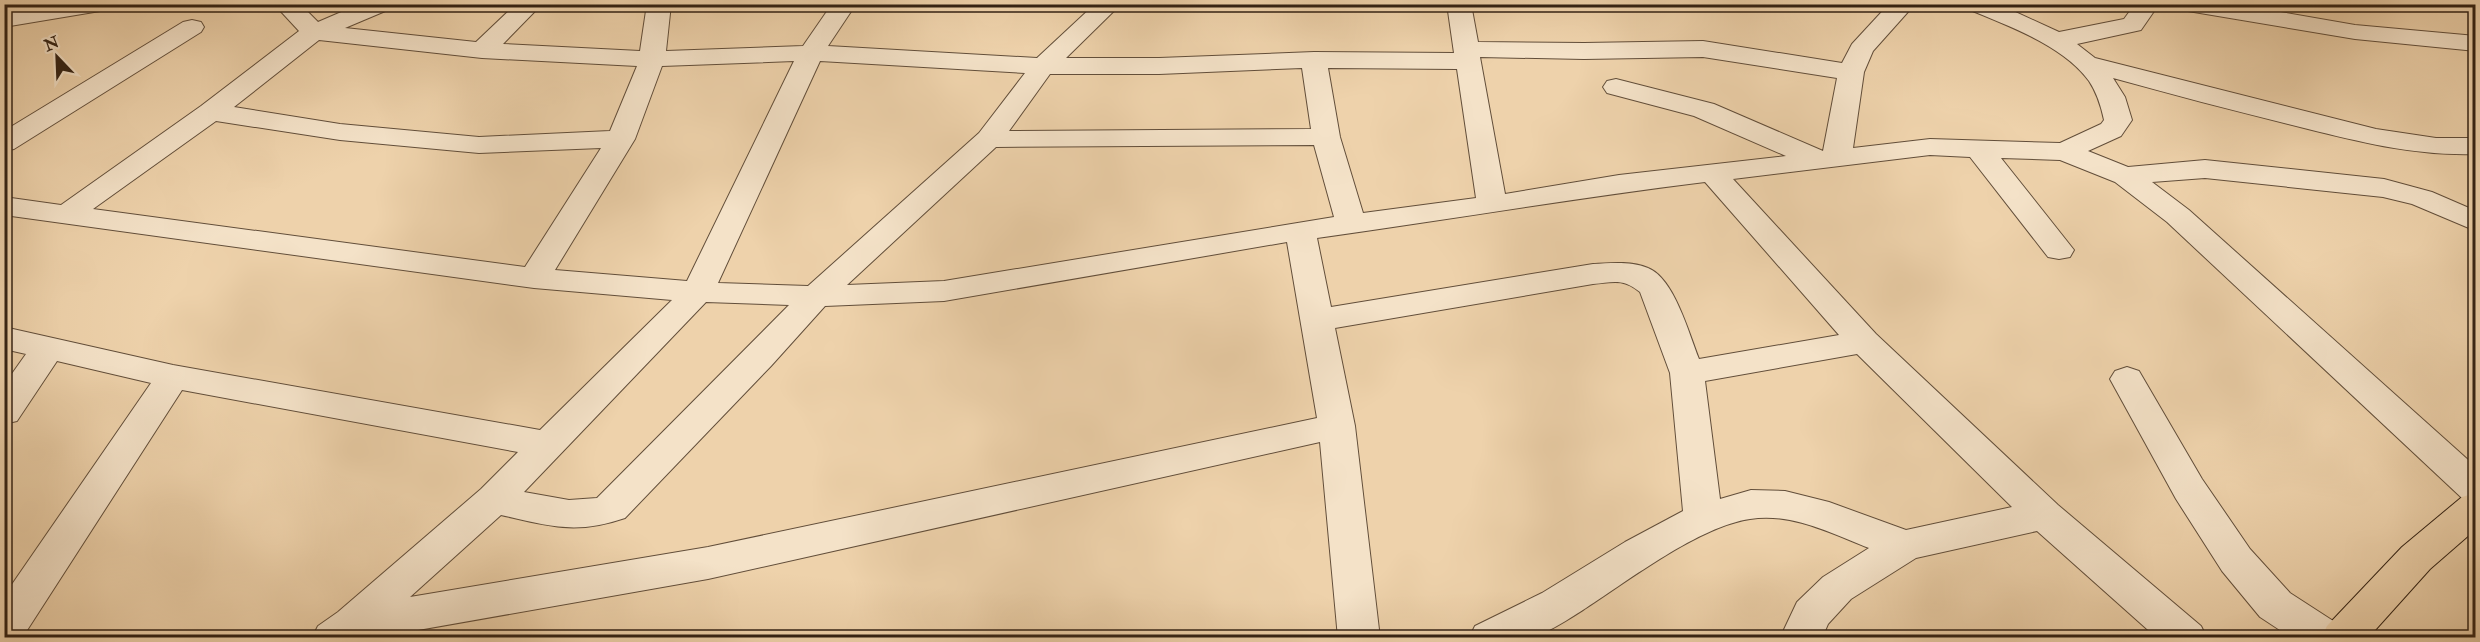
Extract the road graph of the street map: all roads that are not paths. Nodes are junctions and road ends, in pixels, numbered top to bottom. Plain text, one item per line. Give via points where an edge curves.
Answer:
1 (100, 4) edge
2 (286, 4) edge
3 (382, 4) edge
4 (530, 4) edge
5 (659, 4) edge
6 (844, 4) edge
7 (1109, 4) edge
8 (1459, 4) edge
9 (1903, 4) edge
10 (1976, 4) edge
11 (2146, 4) edge
12 (2188, 4) edge
13 (41, 10) edge
14 (4, 20) edge
15 (192, 27) dead end
16 (314, 32) junction
17 (4, 40) edge
18 (2054, 41) junction
19 (2475, 45) edge
20 (482, 50) junction
21 (811, 53) junction
22 (1467, 55) junction
23 (652, 59) junction
24 (1314, 60) junction
25 (2090, 64) junction
26 (1043, 66) junction
27 (1851, 72) junction
28 (1616, 87) dead end
29 (211, 111) junction
30 (1326, 137) junction
31 (621, 138) junction
32 (989, 139) junction
33 (4, 143) edge
34 (2475, 146) edge
35 (1978, 148) junction
36 (2064, 152) junction
37 (1829, 160) junction
38 (1712, 172) junction
39 (2125, 176) junction
40 (1492, 205) junction
41 (10, 210) edge
42 (67, 214) junction
43 (2475, 222) edge
44 (1351, 223) junction
45 (1300, 231) junction
46 (2059, 250) dead end
47 (534, 278) junction
48 (698, 292) junction
49 (816, 296) junction
50 (1317, 320) junction
51 (4, 338) edge
52 (1864, 342) junction
53 (49, 347) junction
54 (1686, 373) junction
55 (172, 377) junction
56 (2127, 380) dead end
57 (4, 412) edge
58 (1336, 426) junction
59 (549, 445) junction
60 (2475, 489) edge
61 (494, 499) junction
62 (2475, 507) edge
63 (2044, 515) junction
64 (1703, 518) junction
65 (1905, 545) junction
66 (9, 623) dead end
67 (343, 631) edge
68 (1359, 638) edge
69 (1490, 638) edge
70 (1801, 638) edge
71 (2186, 638) edge
72 (2326, 638) edge
73 (2342, 638) edge

1 - 13 street
2 - 16 street
3 - 16 street
4 - 20 street
5 - 23 street
6 - 21 street
7 - 26 street
8 - 22 street
9 - 27 street via 1862,50
10 - 18 street
11 - 18 street via 2132,25
12 - 19 street via 2355,32
13 - 14 street
13 - 17 street
15 - 33 street
16 - 20 street
16 - 29 street
18 - 25 street
20 - 23 street
21 - 23 street
21 - 26 street
21 - 48 street
22 - 24 street
22 - 27 street via 1703,49
22 - 40 street
23 - 31 street
24 - 26 street
24 - 30 street
25 - 34 street via 2385,139
25 - 36 street via 2111,97 2118,120 2110,130
26 - 32 street
27 - 37 street
28 - 37 street via 1704,110
29 - 31 street via 340,132 479,145
29 - 42 street
30 - 32 street
30 - 44 street
31 - 47 street
32 - 49 street
35 - 36 street
35 - 37 street via 1930,147
35 - 46 street
36 - 39 street
37 - 38 street
38 - 40 street
38 - 52 street
39 - 43 street via 2205,169 2384,188 2422,198
39 - 60 street via 2178,216
40 - 44 street
41 - 42 street
42 - 47 street
44 - 45 street
45 - 49 street via 944,291
45 - 50 street
47 - 48 street
48 - 49 street
48 - 59 street
49 - 61 street via 611,508 582,516
50 - 54 street via 1593,274 1639,274 1654,288
50 - 58 street
51 - 53 street
52 - 54 street
52 - 63 street
53 - 55 street
53 - 57 street
54 - 64 street
55 - 59 street
55 - 66 street
56 - 72 street via 2189,489 2236,560 2275,606
58 - 67 street via 708,563
58 - 68 street
59 - 61 street
61 - 67 street
62 - 73 highway via 2416,558
63 - 65 street
63 - 71 street
64 - 65 street via 1751,504 1785,505
64 - 69 street via 1557,605
65 - 70 street via 1837,588 1812,614

